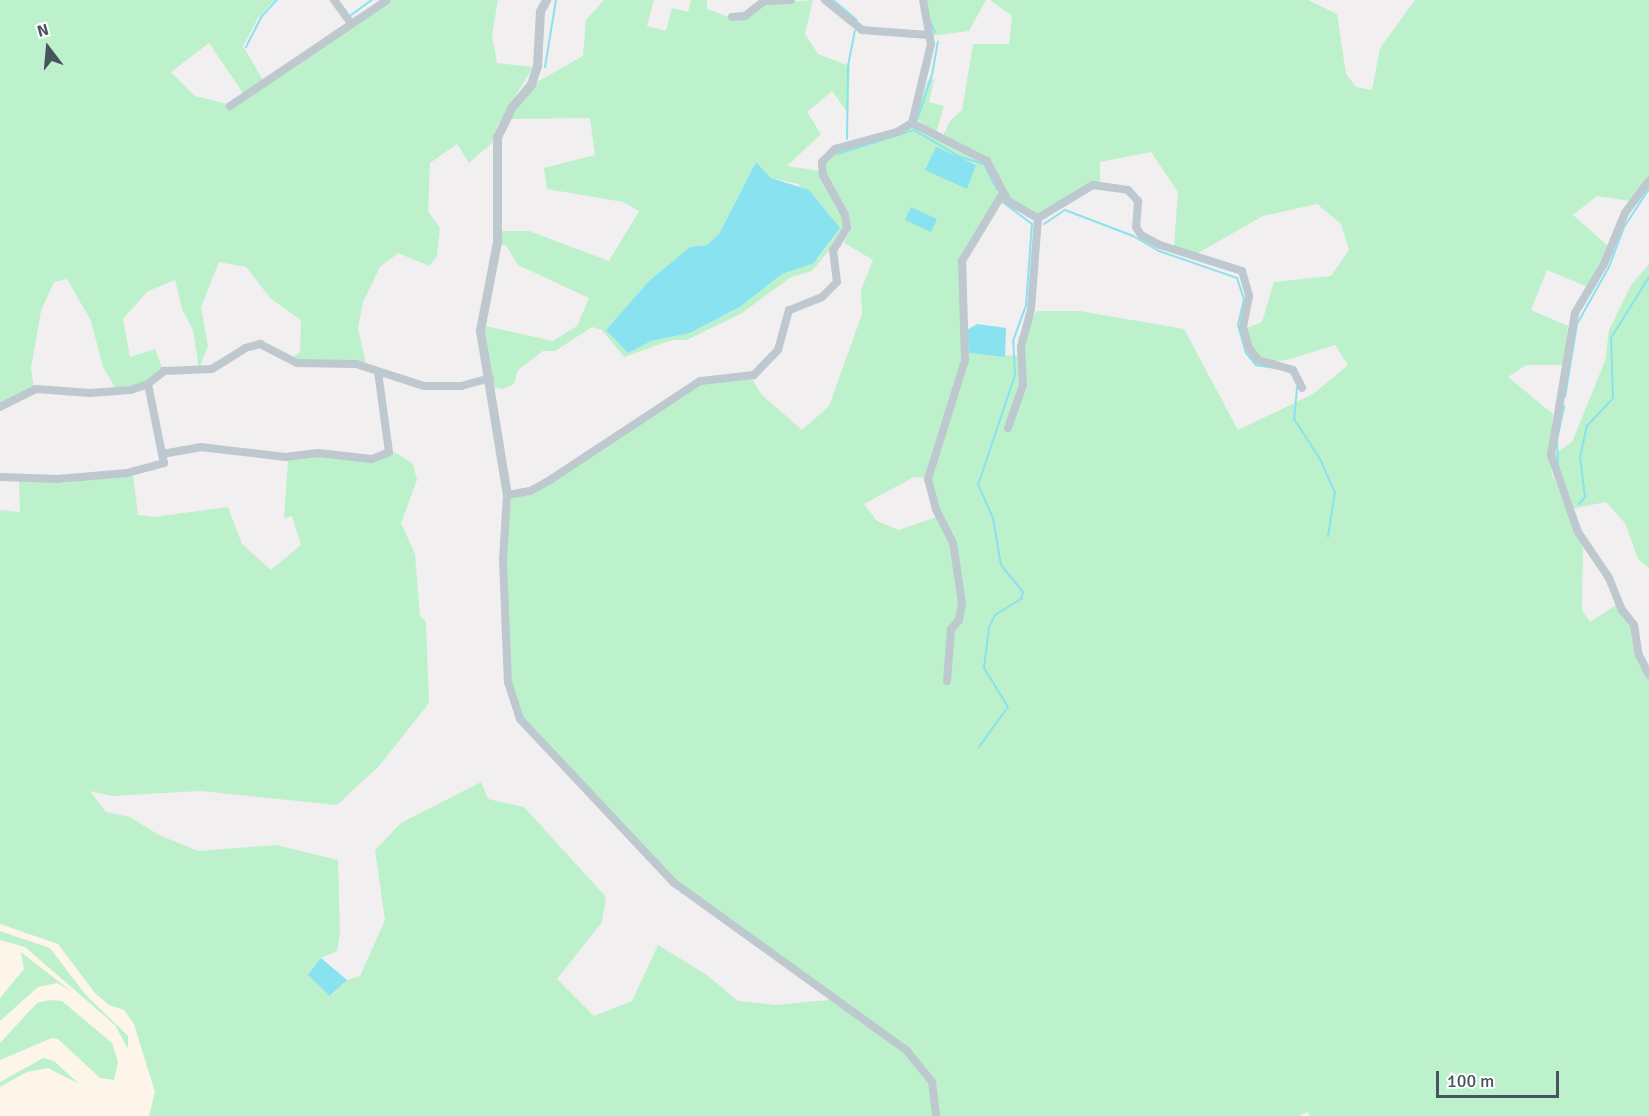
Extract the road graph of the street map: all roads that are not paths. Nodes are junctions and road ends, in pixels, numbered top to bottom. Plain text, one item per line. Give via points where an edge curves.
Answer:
1 (334, 0) edge
2 (387, 0) edge
3 (546, 0) edge
4 (791, 0) edge
5 (825, 0) edge
6 (923, 0) edge
7 (732, 17) dead end
8 (351, 23) junction
9 (928, 35) junction
10 (230, 106) dead end
11 (912, 123) junction
12 (1649, 181) edge
13 (1003, 193) junction
14 (1038, 219) junction
15 (378, 372) junction
16 (490, 378) junction
17 (148, 384) junction
18 (1302, 388) dead end
19 (0, 407) edge
20 (1008, 428) dead end
21 (162, 454) junction
22 (0, 477) edge
23 (507, 495) junction
24 (1649, 675) edge
25 (947, 681) dead end
26 (936, 1116) edge

1 - 8 street
2 - 8 street
3 - 16 street via 540,11 537,66 531,84 511,108 497,137 497,242 480,330
4 - 7 street via 764,1 745,16
5 - 9 street via 862,30
6 - 9 street
8 - 10 street
9 - 11 street via 930,55
11 - 13 street via 987,160 995,169
11 - 23 street via 897,132 835,149 822,162 823,175 846,222 845,235 833,250 837,282 822,297 789,310 778,350 761,370 754,375 700,381 550,480 531,490
12 - 24 street via 1625,213 1604,264 1575,313 1551,455 1578,532 1634,625 1639,655
13 - 14 street via 1008,201
13 - 25 street via 962,261 965,360 928,479 936,509 953,543 962,603 959,620 951,629
14 - 18 street via 1093,185 1128,190 1138,201 1136,227 1141,235 1160,245 1242,271 1249,296 1243,327 1249,348 1258,360 1293,370
14 - 20 street via 1031,309 1022,347 1023,385
15 - 16 street via 433,386 461,386
15 - 17 street via 356,364 297,363 260,344 245,348 212,369 164,371
15 - 21 street via 389,452 386,456 372,459 318,453 285,457 200,447
16 - 23 street
17 - 19 street via 120,392 36,389
17 - 21 street
21 - 22 street via 164,463 127,472 58,479
23 - 26 street via 503,560 508,682 520,719 673,882 907,1052 932,1082

